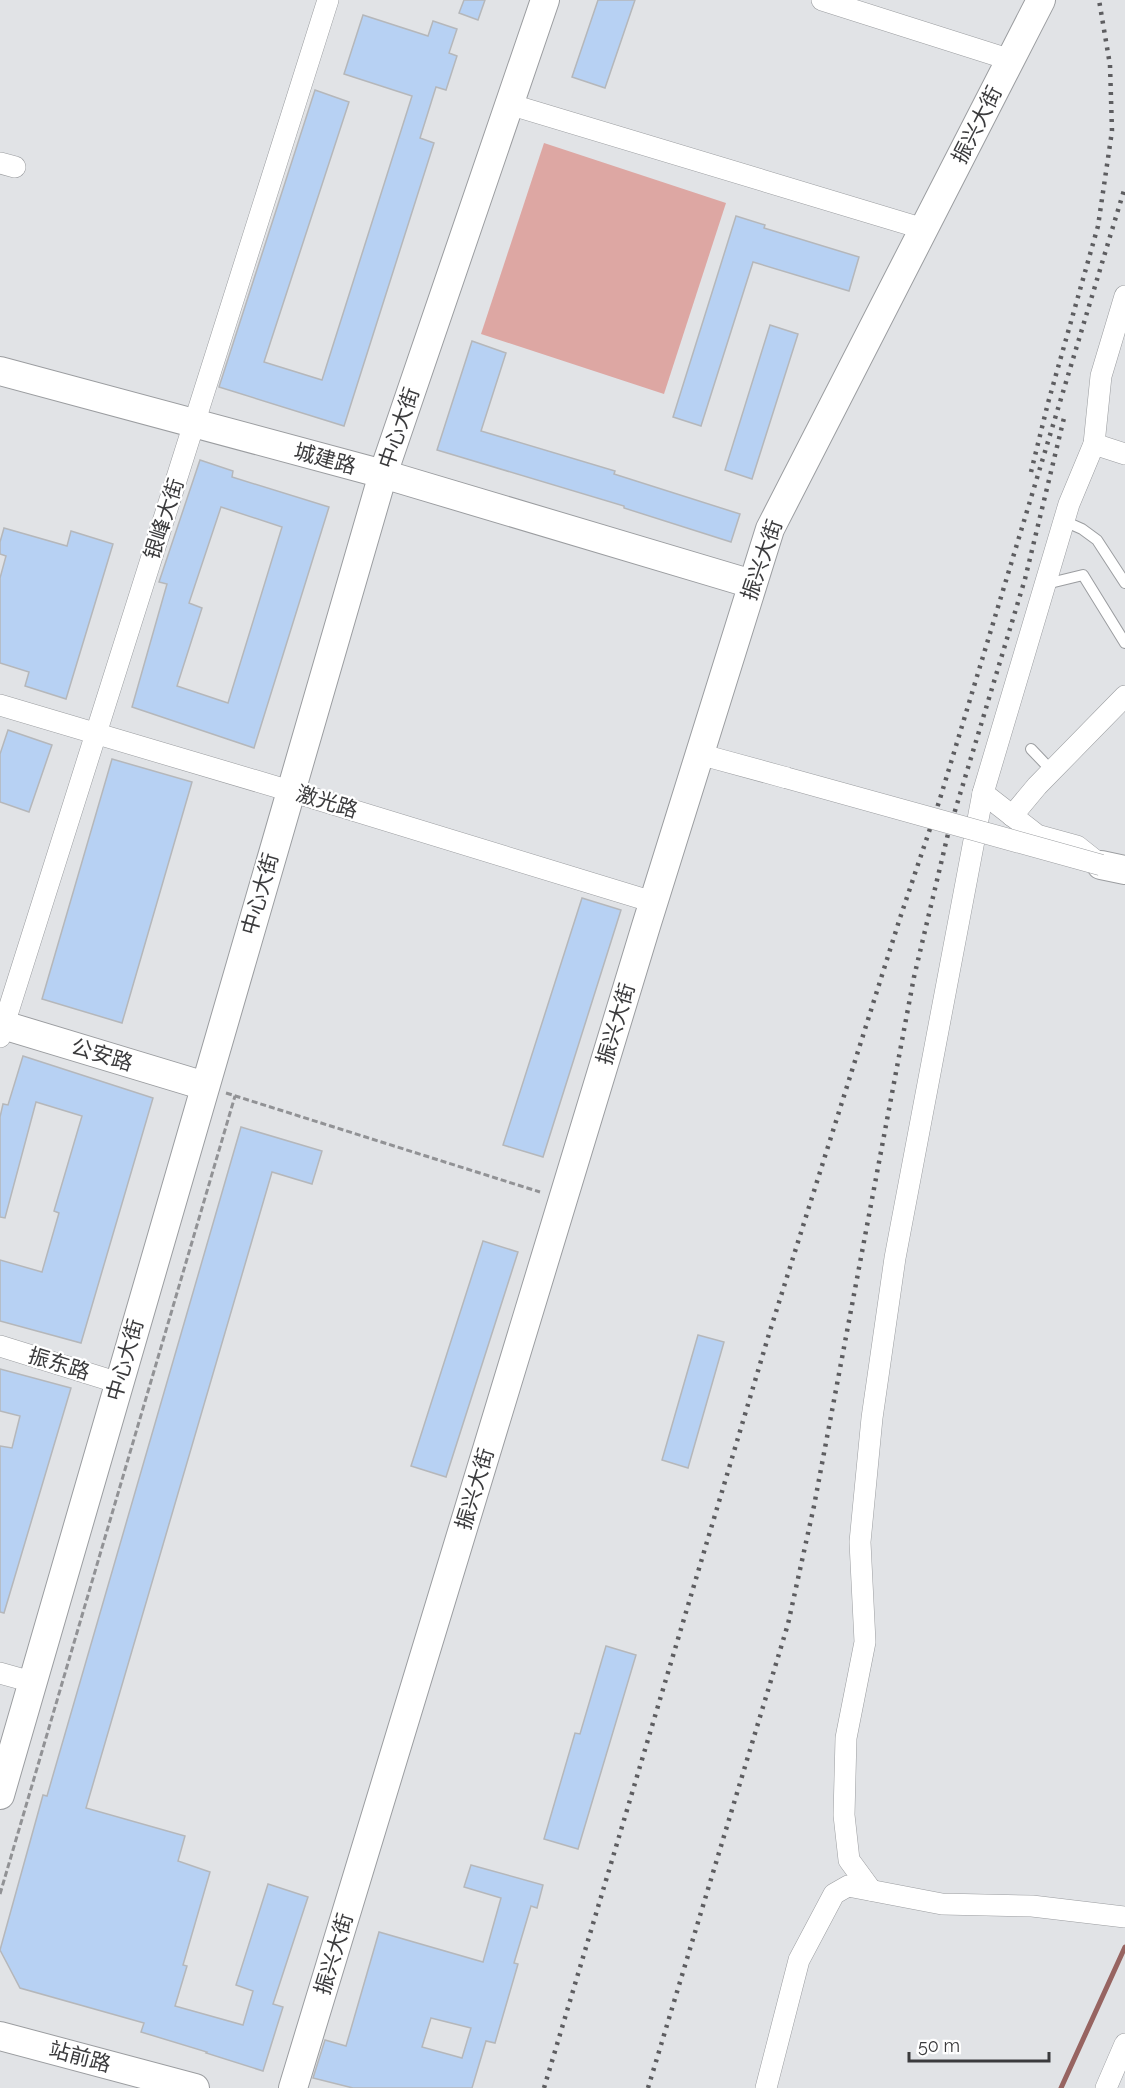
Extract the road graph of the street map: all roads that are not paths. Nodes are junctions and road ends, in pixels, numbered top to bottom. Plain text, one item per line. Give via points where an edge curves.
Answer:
1 (328, 0) edge
2 (545, 0) edge
3 (822, 0) edge
4 (1041, 0) edge
5 (1011, 60) junction
6 (509, 104) junction
7 (924, 229) junction
8 (1125, 296) edge
9 (0, 371) edge
10 (194, 423) junction
11 (1094, 444) junction
12 (1125, 454) edge
13 (383, 474) junction
14 (1064, 521) junction
15 (1125, 583) edge
16 (752, 584) junction
17 (1046, 584) junction
18 (1125, 643) edge
19 (1125, 696) edge
20 (0, 705) edge
21 (96, 734) junction
22 (1031, 749) dead end
23 (699, 754) junction
24 (1052, 771) junction
25 (290, 791) junction
26 (983, 793) junction
27 (1012, 816) junction
28 (1113, 868) edge
29 (653, 902) junction
30 (1, 1029) edge
31 (205, 1086) junction
32 (0, 1346) edge
33 (119, 1383) junction
34 (0, 1673) edge
35 (32, 1682) junction
36 (0, 1795) edge
37 (871, 1890) junction
38 (1123, 1917) edge
39 (0, 2036) edge
40 (1125, 2044) edge
41 (195, 2088) edge
42 (293, 2088) edge
43 (766, 2088) edge
44 (1106, 2088) edge

1 - 10 street, 银峰大街
2 - 6 street, 中心大街
3 - 5 street
4 - 5 street, 振兴大街
5 - 7 street, 振兴大街
6 - 7 street
6 - 13 street, 中心大街
7 - 16 street, 振兴大街 via 770,529
8 - 11 street via 1101,376
9 - 10 street, 城建路
10 - 13 street, 城建路
10 - 21 street, 银峰大街
11 - 12 street
11 - 14 street
13 - 16 street, 城建路
13 - 25 street, 中心大街
14 - 15 lane via 1097,540
14 - 17 street
16 - 23 street, 振兴大街
17 - 18 lane via 1083,575
17 - 26 street
19 - 24 street
20 - 21 street, 激光路
21 - 25 street, 激光路
21 - 30 street, 银峰大街
22 - 24 lane
23 - 28 street, bridge
23 - 29 street, 振兴大街
24 - 27 street
25 - 29 street, 激光路
25 - 31 street, 中心大街
26 - 27 street
26 - 37 street via 895,1258 872,1418 860,1542 865,1642 846,1738 844,1815 849,1860
27 - 28 street via 1037,835 1077,846
29 - 42 street, 振兴大街
30 - 31 street, 公安路
31 - 33 street, 中心大街
32 - 33 street, 振东路
33 - 35 street, 中心大街
34 - 35 street
35 - 36 street, 中心大街
37 - 38 street via 942,1904 1032,1906
37 - 43 street via 848,1886 834,1894 799,1960
39 - 41 street, 站前路
40 - 44 street

